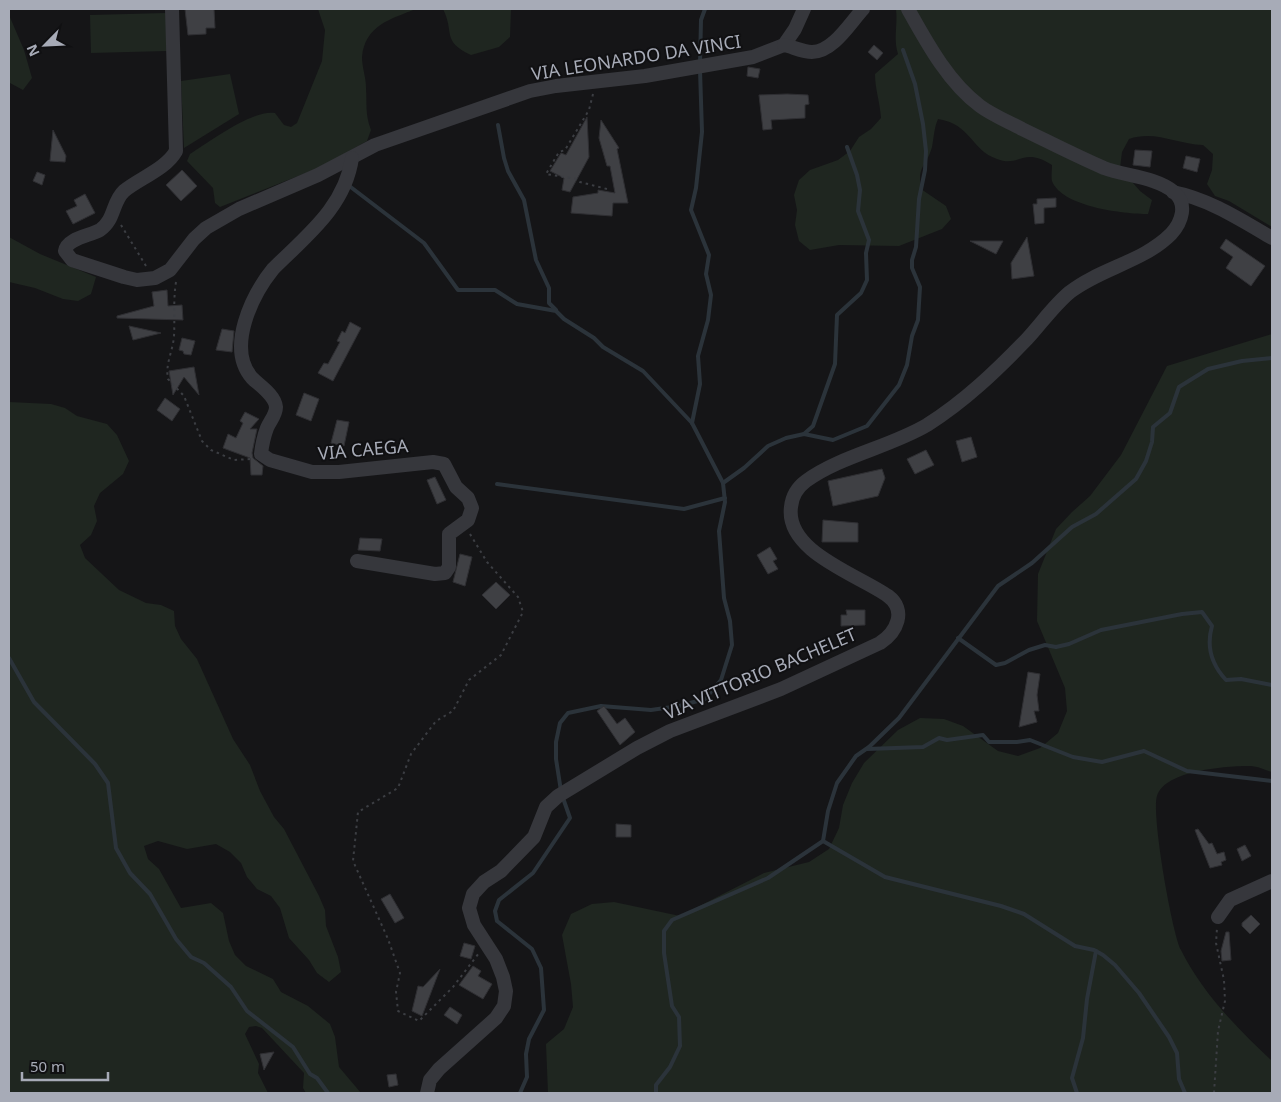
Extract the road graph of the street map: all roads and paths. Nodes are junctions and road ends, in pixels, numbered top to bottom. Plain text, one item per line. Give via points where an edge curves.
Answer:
1 (172, 9) edge
2 (804, 9) edge
3 (863, 9) edge
4 (908, 9) edge
5 (784, 45) junction
6 (594, 82) junction
7 (352, 158) junction
8 (607, 189) dead end
9 (1173, 192) junction
10 (119, 220) dead end
11 (1272, 238) edge
12 (180, 260) junction
13 (155, 278) junction
14 (264, 457) junction
15 (463, 524) junction
16 (357, 561) dead end
17 (1272, 881) edge
18 (1218, 917) joint
19 (483, 938) junction
20 (427, 1093) edge
21 (1214, 1093) edge

1 - 13 street via 176,151 124,191 107,225 70,243 64,251 72,260 124,277 137,280
2 - 5 street via 796,29
3 - 5 street via 823,49 810,52
4 - 9 street via 933,53 980,106 1076,156
5 - 6 street, VIA LEONARDO DA VINCI via 754,57
6 - 7 street, VIA LEONARDO DA VINCI via 530,91 375,145
6 - 8 path via 589,110 546,174 577,179
7 - 12 street via 218,220 194,238
7 - 14 street via 348,181 328,214 265,278 249,310 243,334 242,360 276,407 264,436 261,454
9 - 11 street via 1224,211
9 - 19 street, VIA VITTORIO BACHELET via 1182,212 1182,219 1174,231 1151,249 1070,293 988,380 966,398 911,433 829,468 798,489 790,511 802,541 818,556 890,597 899,615 897,627 889,637 781,689 670,731 558,796 546,807 534,837 473,894 469,908 474,925
10 - 13 path via 138,256
12 - 13 street
12 - 14 path via 168,379 184,396 202,441 211,450 234,460
14 - 15 street, VIA CAEGA via 312,472 433,462 444,464 456,487 470,502 472,512
15 - 16 street, VIA CAEGA via 449,534 449,567 445,573
15 - 19 path via 487,562 518,597 523,612 501,655 469,680 453,710 436,721 411,754 398,788 358,812 353,861 400,973 396,992 398,1011 419,1020 425,1016 453,987 479,952
17 - 18 street via 1237,895 1224,906
18 - 21 path via 1216,943 1225,1001 1218,1032
19 - 20 street, VIA VITTORIO BACHELET via 503,977 506,991 504,1006 496,1018 439,1069 430,1080

